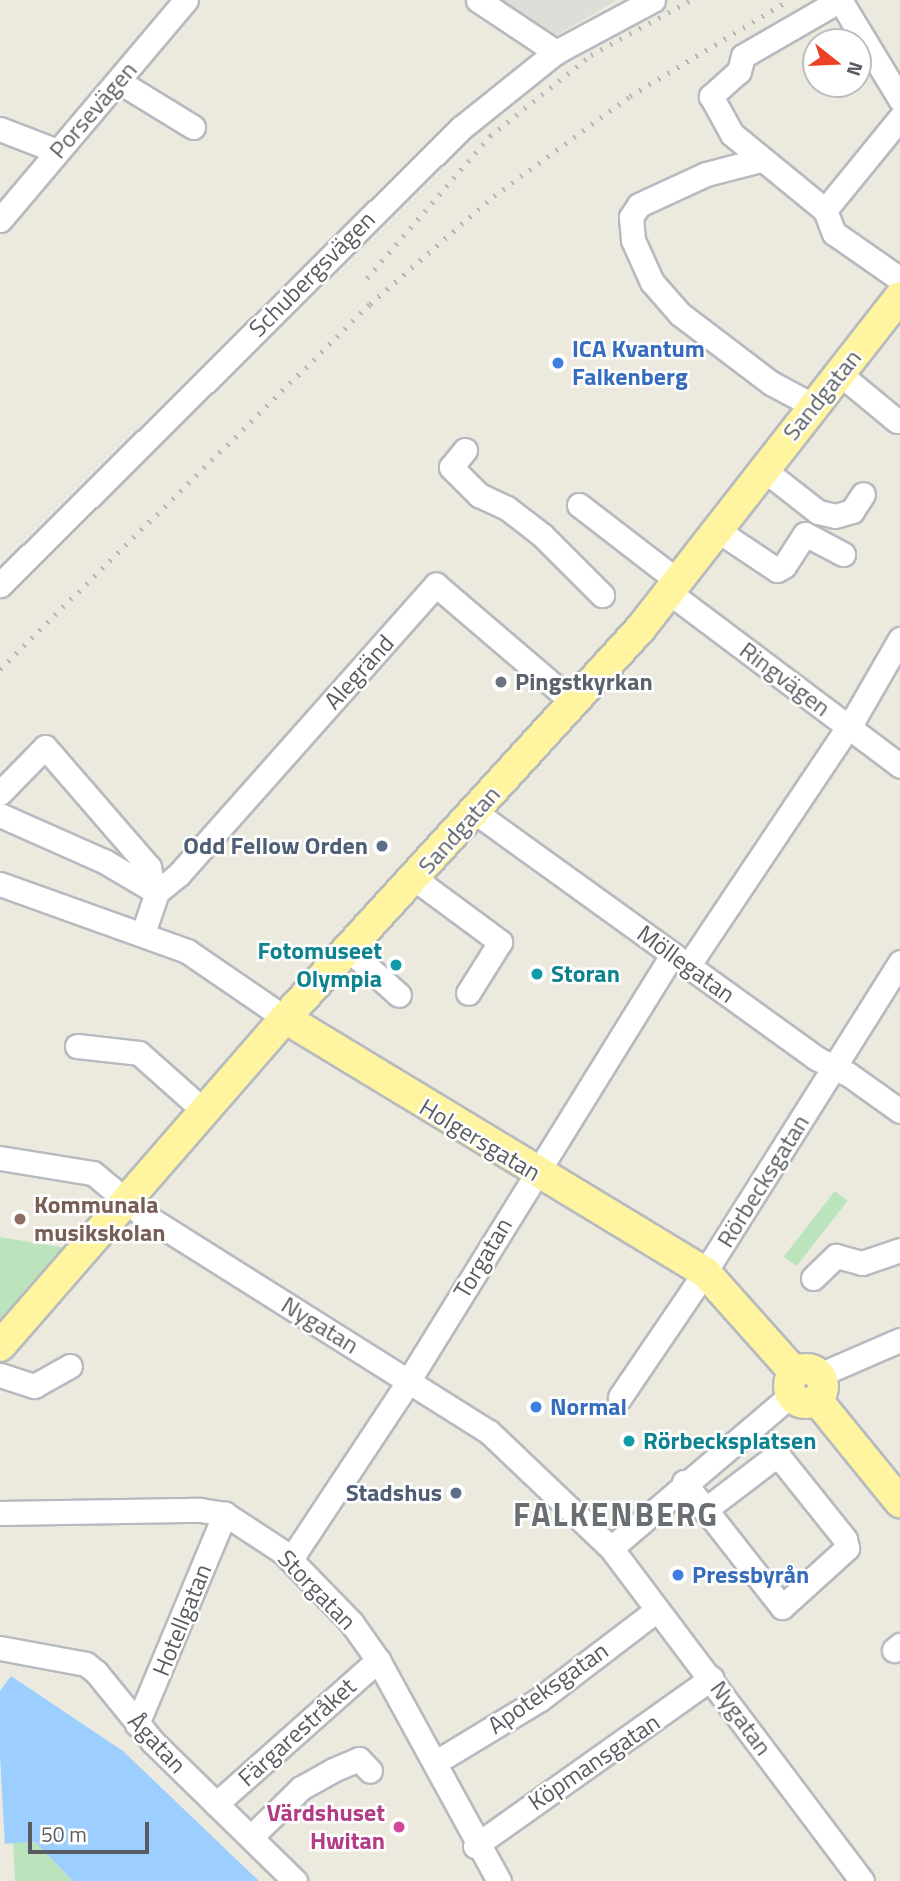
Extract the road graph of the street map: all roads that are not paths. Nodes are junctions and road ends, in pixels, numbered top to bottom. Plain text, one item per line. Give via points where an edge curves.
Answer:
1 (186, 0) edge
2 (478, 0) edge
3 (653, 0) edge
4 (840, 0) edge
5 (556, 52) junction
6 (118, 81) junction
7 (900, 99) edge
8 (900, 118) edge
9 (193, 127) dead end
10 (0, 129) edge
11 (57, 151) junction
12 (760, 160) junction
13 (825, 209) junction
14 (0, 220) edge
15 (900, 279) edge
16 (900, 297) edge
17 (840, 374) junction
18 (814, 406) junction
19 (897, 421) dead end
20 (466, 450) dead end
21 (763, 469) junction
22 (863, 494) dead end
23 (579, 505) dead end
24 (717, 530) junction
25 (843, 554) dead end
26 (0, 585) edge
27 (674, 587) junction
28 (602, 595) dead end
29 (900, 639) edge
30 (574, 703) junction
31 (848, 726) junction
32 (900, 766) edge
33 (0, 793) edge
34 (475, 812) junction
35 (0, 815) edge
36 (415, 879) junction
37 (0, 884) edge
38 (155, 891) junction
39 (143, 933) junction
40 (349, 950) junction
41 (680, 960) junction
42 (900, 962) edge
43 (468, 993) dead end
44 (399, 995) dead end
45 (285, 1018) junction
46 (77, 1045) dead end
47 (834, 1068) junction
48 (204, 1111) junction
49 (900, 1111) edge
50 (0, 1158) edge
51 (535, 1173) junction
52 (127, 1202) junction
53 (900, 1250) edge
54 (705, 1272) junction
55 (813, 1278) dead end
56 (900, 1340) edge
57 (0, 1346) edge
58 (70, 1366) dead end
59 (0, 1375) edge
60 (408, 1380) junction
61 (805, 1386) junction
62 (620, 1397) dead end
63 (684, 1482) junction
64 (900, 1502) edge
65 (705, 1510) junction
66 (0, 1513) edge
67 (225, 1514) junction
68 (614, 1552) junction
69 (291, 1559) junction
70 (657, 1609) junction
71 (0, 1648) edge
72 (378, 1660) junction
73 (710, 1678) junction
74 (137, 1724) junction
75 (436, 1762) junction
76 (370, 1771) dead end
77 (216, 1804) junction
78 (251, 1837) junction
79 (475, 1846) junction
80 (295, 1881) edge
81 (499, 1881) edge
82 (862, 1881) edge

1 - 6 street, Porsevägen
2 - 5 street
3 - 5 street, Schubergsvägen
4 - 7 street
4 - 12 street via 743,56 739,71 711,96 732,134
5 - 26 street, Schubergsvägen via 461,128
6 - 9 street
6 - 11 street, Porsevägen
8 - 13 street
10 - 11 street
11 - 14 street, Porsevägen
12 - 13 street
12 - 18 street via 706,174 639,205 630,228 652,282 680,314 771,383
13 - 15 street via 834,233
16 - 17 main road, Sandgatan
17 - 18 main road, Sandgatan
17 - 19 street
18 - 21 main road, Sandgatan
20 - 28 street via 451,467 479,495 507,508 542,535
21 - 22 street via 827,514 852,512
21 - 24 main road, Sandgatan
23 - 27 street, Ringvägen
24 - 25 street via 777,570 805,534
24 - 27 main road, Sandgatan
27 - 30 main road, Sandgatan
27 - 31 street, Ringvägen
29 - 31 street, Torgatan
30 - 34 main road, Sandgatan
30 - 38 street, Alegränd via 436,585 179,874
31 - 32 street, Ringvägen
31 - 41 street, Torgatan
33 - 38 street via 45,747 149,867
34 - 36 main road, Sandgatan
34 - 41 street, Möllegatan
35 - 38 street via 104,860
36 - 40 main road, Sandgatan
36 - 43 street via 500,942
37 - 39 street, Holgersgatan
38 - 39 street
39 - 45 street, Holgersgatan via 187,951
40 - 44 street
40 - 45 main road, Sandgatan
41 - 47 street, Möllegatan
41 - 51 street, Torgatan
42 - 47 street, Rörbecksgatan
45 - 48 main road, Sandgatan
45 - 51 main road, Holgersgatan
46 - 48 street via 139,1052
47 - 49 street, Möllegatan
47 - 54 street, Rörbecksgatan
48 - 52 main road, Sandgatan
50 - 52 street, Nygatan via 83,1170
51 - 54 main road, Holgersgatan
51 - 60 street, Torgatan
52 - 57 main road, Sandgatan
52 - 60 street, Nygatan
53 - 55 street via 862,1263 836,1256
54 - 61 main road, Holgersgatan
54 - 62 street, Rörbecksgatan
56 - 61 street
58 - 59 street via 34,1387
60 - 68 street, Nygatan via 518,1455
60 - 69 street, Torgatan
61 - 63 street
61 - 64 main road, Holgersgatan
63 - 65 street
63 - 68 street
65 - 65 street via 782,1606 847,1548 845,1539 780,1458
66 - 67 street, Storgatan via 161,1508
67 - 69 street, Storgatan
67 - 74 street, Hotellgatan
68 - 70 street, Nygatan
69 - 72 street, Storgatan via 351,1622
70 - 73 street, Nygatan
70 - 75 street, Apoteksgatan via 540,1699
71 - 74 street, Ågatan via 86,1664
72 - 75 street, Storgatan
72 - 77 street, Färgarestråket
73 - 79 street, Köpmansgatan
73 - 82 street, Nygatan
74 - 77 street, Ågatan
75 - 79 street, Storgatan
76 - 78 street via 359,1759 333,1770 301,1788
77 - 78 street, Ågatan
78 - 80 street, Ågatan
79 - 81 street, Storgatan

